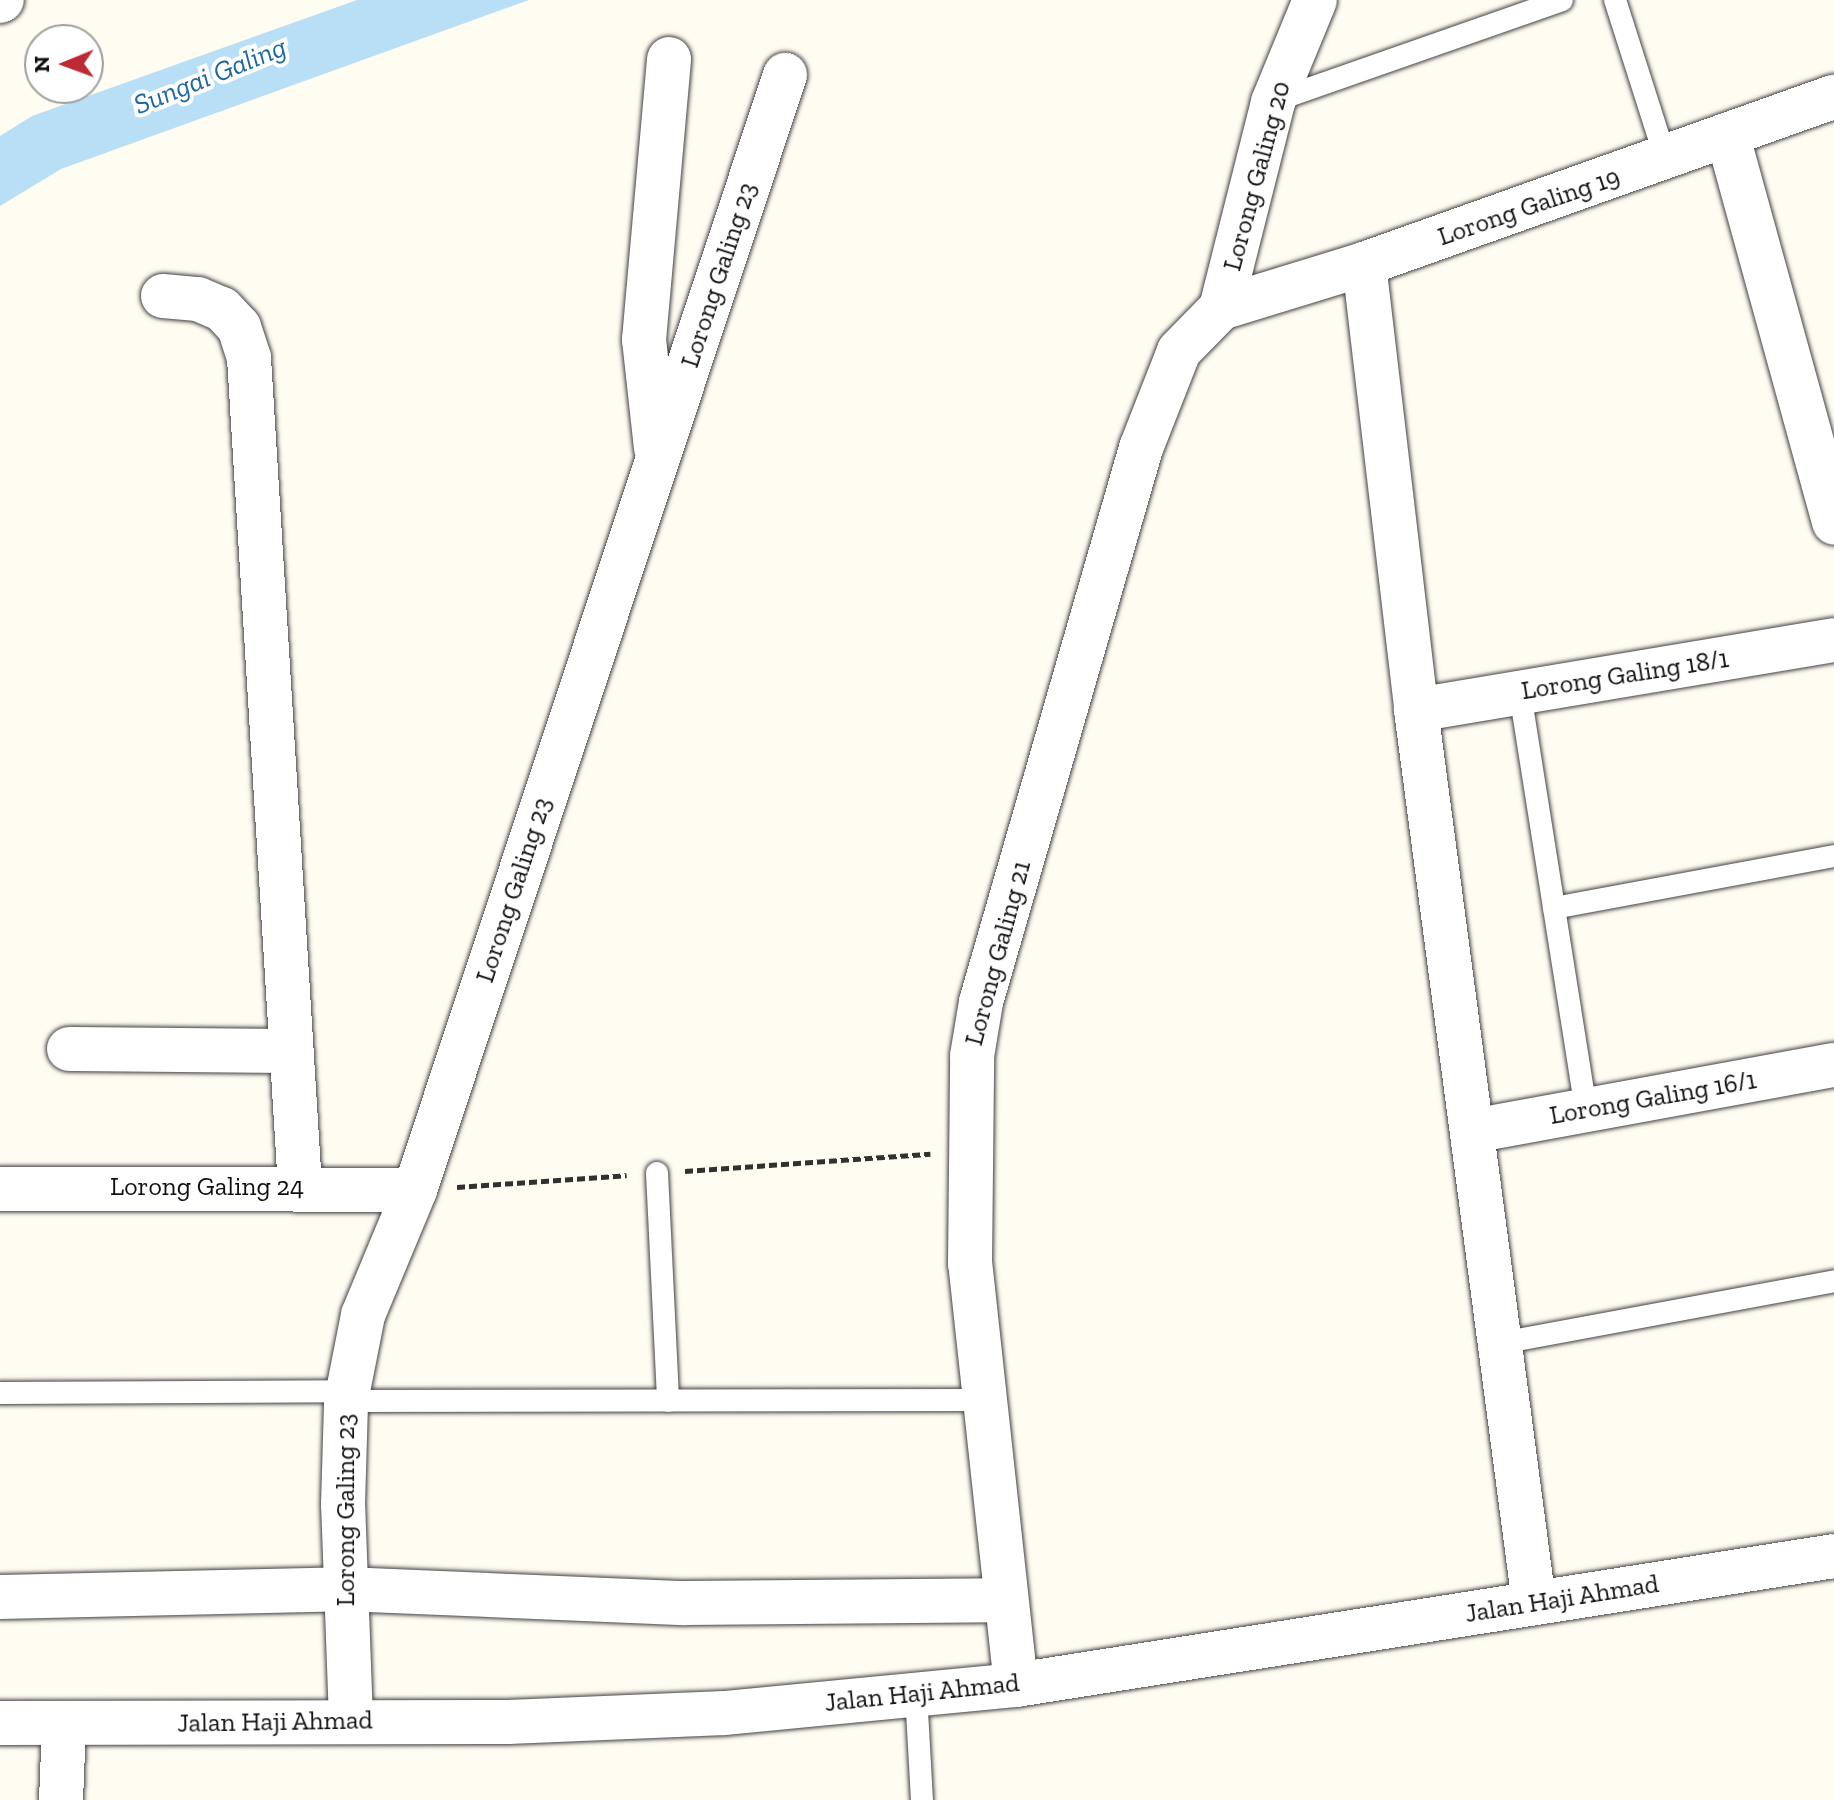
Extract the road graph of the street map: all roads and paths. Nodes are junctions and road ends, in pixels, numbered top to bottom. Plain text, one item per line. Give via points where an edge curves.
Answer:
1 (1315, 0) edge
2 (1562, 0) edge
3 (1615, 0) edge
4 (669, 59) dead end
5 (785, 75) dead end
6 (1834, 97) edge
7 (1273, 102) junction
8 (1728, 137) junction
9 (1666, 160) junction
10 (1364, 264) junction
11 (163, 296) dead end
12 (1221, 308) junction
13 (657, 459) junction
14 (1834, 523) edge
15 (1834, 640) edge
16 (1520, 693) junction
17 (1416, 710) junction
18 (1834, 856) edge
19 (1554, 908) junction
20 (69, 1049) dead end
21 (291, 1051) junction
22 (1834, 1065) edge
23 (1586, 1110) junction
24 (1473, 1131) junction
25 (657, 1173) dead end
26 (300, 1186) junction
27 (0, 1189) edge
28 (415, 1190) junction
29 (1834, 1281) edge
30 (1501, 1343) junction
31 (0, 1393) edge
32 (346, 1396) junction
33 (983, 1400) junction
34 (668, 1401) junction
35 (1834, 1556) edge
36 (344, 1589) junction
37 (0, 1597) edge
38 (1004, 1600) junction
39 (1534, 1603) junction
40 (1016, 1685) junction
41 (916, 1693) junction
42 (351, 1720) junction
43 (0, 1723) edge
44 (64, 1725) junction
45 (61, 1800) edge
46 (922, 1800) edge

1 - 7 street, Lorong Galing 20
2 - 7 lane
3 - 9 lane
4 - 13 street via 644,340
5 - 13 street, Lorong Galing 23
6 - 8 street, Lorong Galing 19
7 - 12 street, Lorong Galing 20
8 - 9 street, Lorong Galing 19
8 - 14 street
9 - 10 street, Lorong Galing 19
10 - 12 street, Lorong Galing 19
10 - 17 street
11 - 21 street via 198,299 222,309 239,327 249,358
12 - 33 street, Lorong Galing 21 via 1179,351 1141,448 981,1002 967,1137 970,1264
13 - 28 street, Lorong Galing 23
15 - 16 street, Lorong Galing 18/1
16 - 17 street, Lorong Galing 18/1
16 - 19 lane
17 - 24 street
18 - 19 lane
19 - 23 lane
20 - 21 street
21 - 26 street
22 - 23 street, Lorong Galing 16/1
23 - 24 street, Lorong Galing 16/1
24 - 30 street
25 - 34 lane
26 - 27 street, Lorong Galing 24
26 - 28 street, Lorong Galing 24
28 - 32 street, Lorong Galing 23 via 363,1315
29 - 30 lane
30 - 39 street
31 - 32 lane
32 - 34 lane
32 - 36 street, Lorong Galing 23
33 - 34 lane
33 - 38 street, Lorong Galing 21
35 - 39 street, Jalan Haji Ahmad
36 - 37 street
36 - 38 street via 685,1603
36 - 42 street, Lorong Galing 23
38 - 40 street, Lorong Galing 21
39 - 40 street, Jalan Haji Ahmad
40 - 41 street, Jalan Haji Ahmad
41 - 42 street, Jalan Haji Ahmad via 725,1713 508,1722
41 - 46 lane
42 - 44 street, Jalan Haji Ahmad
43 - 44 street, Jalan Haji Ahmad
44 - 45 street

